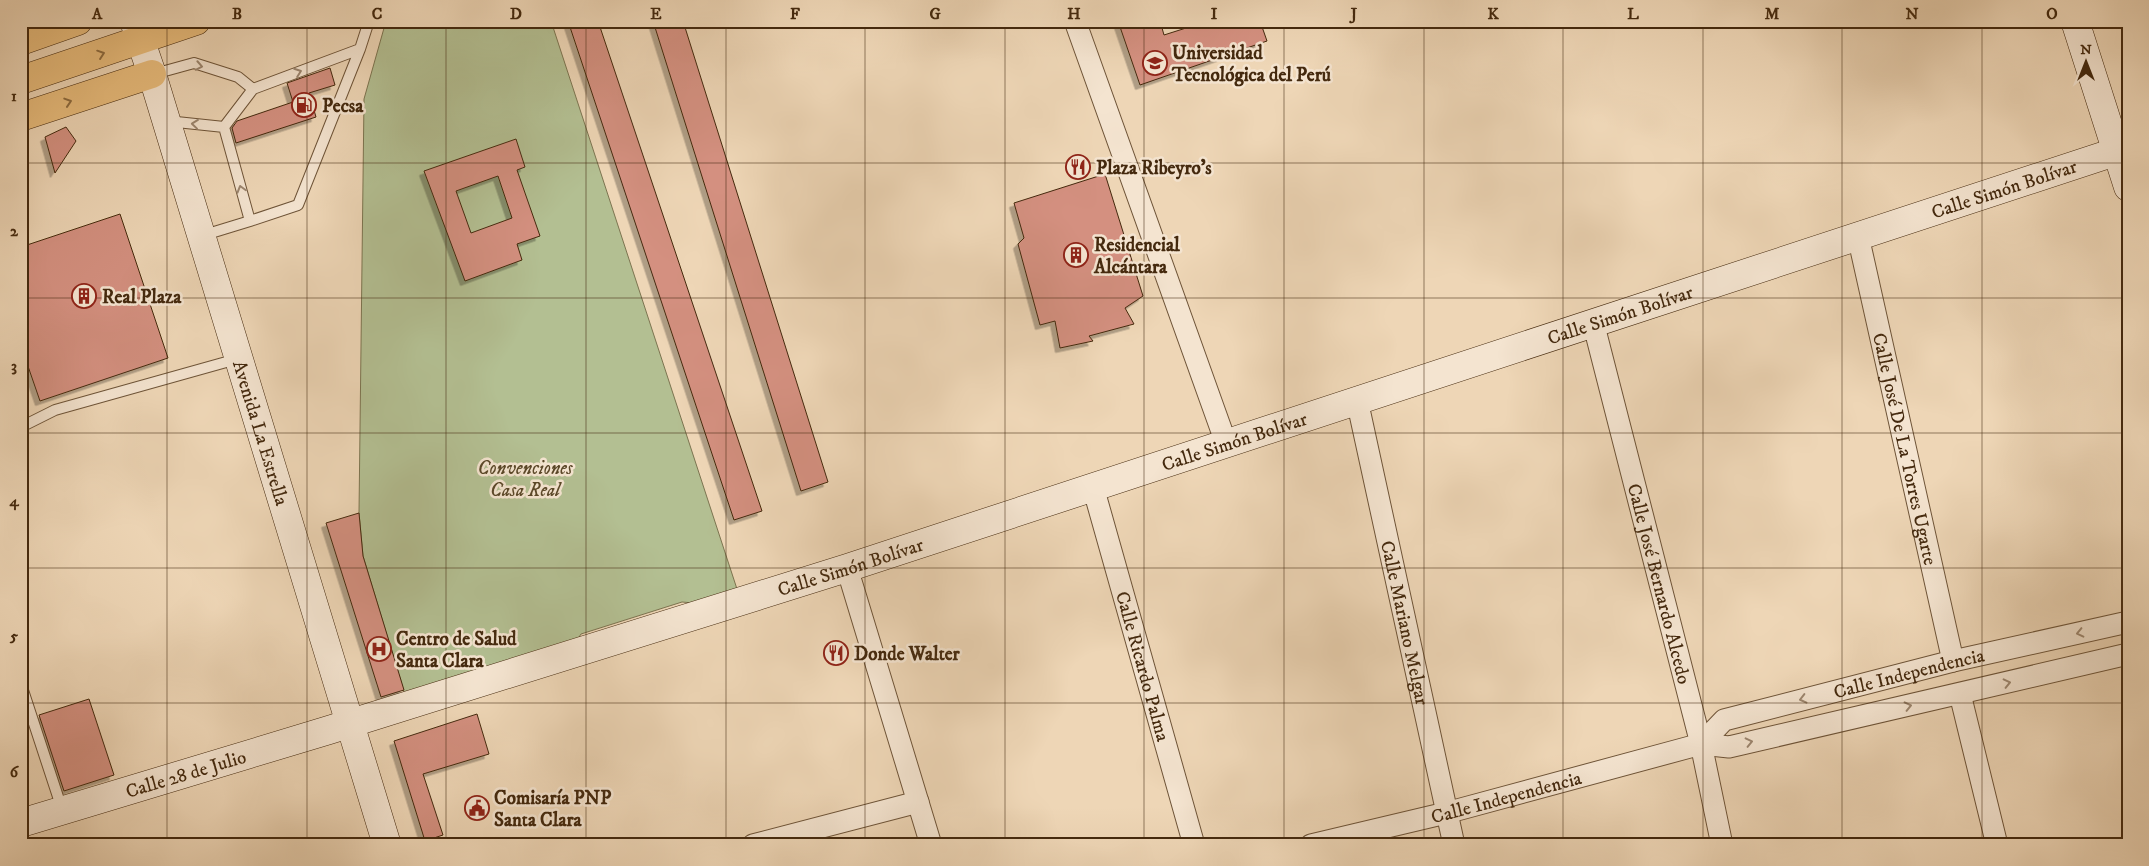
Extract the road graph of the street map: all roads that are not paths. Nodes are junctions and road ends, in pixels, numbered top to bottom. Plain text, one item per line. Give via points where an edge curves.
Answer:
1 (78, 21) edge
2 (196, 21) edge
3 (369, 21) edge
4 (1075, 21) edge
5 (2075, 21) edge
6 (138, 31) edge
7 (21, 41) edge
8 (360, 50) junction
9 (152, 74) junction
10 (21, 80) edge
11 (253, 89) junction
12 (21, 117) edge
13 (166, 121) junction
14 (224, 127) junction
15 (2118, 151) junction
16 (2128, 187) edge
17 (250, 220) junction
18 (202, 236) junction
19 (1858, 236) junction
20 (1593, 322) junction
21 (239, 359) junction
22 (1356, 400) junction
23 (21, 427) edge
24 (1226, 443) junction
25 (1093, 487) junction
26 (847, 568) junction
27 (2128, 622) edge
28 (2128, 654) edge
29 (1953, 661) junction
30 (21, 684) edge
31 (1960, 694) junction
32 (349, 722) junction
33 (1701, 744) junction
34 (918, 802) junction
35 (62, 811) junction
36 (1446, 813) junction
37 (21, 823) edge
38 (387, 845) edge
39 (752, 845) edge
40 (932, 845) edge
41 (1194, 845) edge
42 (1311, 845) edge
43 (1454, 845) edge
44 (1722, 845) edge
45 (1997, 845) edge

1 - 7 main road
2 - 6 main road
3 - 8 lane
4 - 24 street
5 - 15 street
6 - 9 street, Avenida La Estrella
10 -> 6 main road
11 -> 8 lane
8 - 17 lane via 298,205
9 -> 11 lane via 194,63 238,76
12 -> 9 main road
9 - 13 street, Avenida La Estrella
11 - 14 lane
14 -> 13 lane
13 - 18 street, Avenida La Estrella
17 -> 14 lane
15 - 16 street
15 - 19 street, Calle Simón Bolívar
17 - 18 lane
18 - 21 street, Avenida La Estrella
19 - 20 street, Calle Simón Bolívar
19 - 29 street, Calle José De La Torres Ugarte
20 - 22 street, Calle Simón Bolívar
20 - 33 street, Calle José Bernardo Alcedo
21 - 23 lane via 55,410
21 - 32 street, Avenida La Estrella
22 - 24 street, Calle Simón Bolívar
22 - 36 street, Calle Mariano Melgar
24 - 25 street, Calle Simón Bolívar
25 - 26 street, Calle Simón Bolívar
25 - 41 street, Calle Ricardo Palma
26 - 32 street, Calle Simón Bolívar
26 - 34 street
27 -> 29 street, Calle Independencia
31 -> 28 street, Calle Independencia
29 -> 33 street, Calle Independencia via 1724,720
30 - 35 lane
33 -> 31 street, Calle Independencia via 1729,747
31 - 45 street
32 - 35 street, Calle 28 de Julio
32 - 38 street, Avenida La Estrella
33 - 36 street, Calle Independencia
33 - 44 street, Calle José Bernardo Alcedo
34 - 39 street
34 - 40 street
35 - 37 street, Calle 28 de Julio
36 - 42 street, Calle Independencia
36 - 43 street, Calle Mariano Melgar

